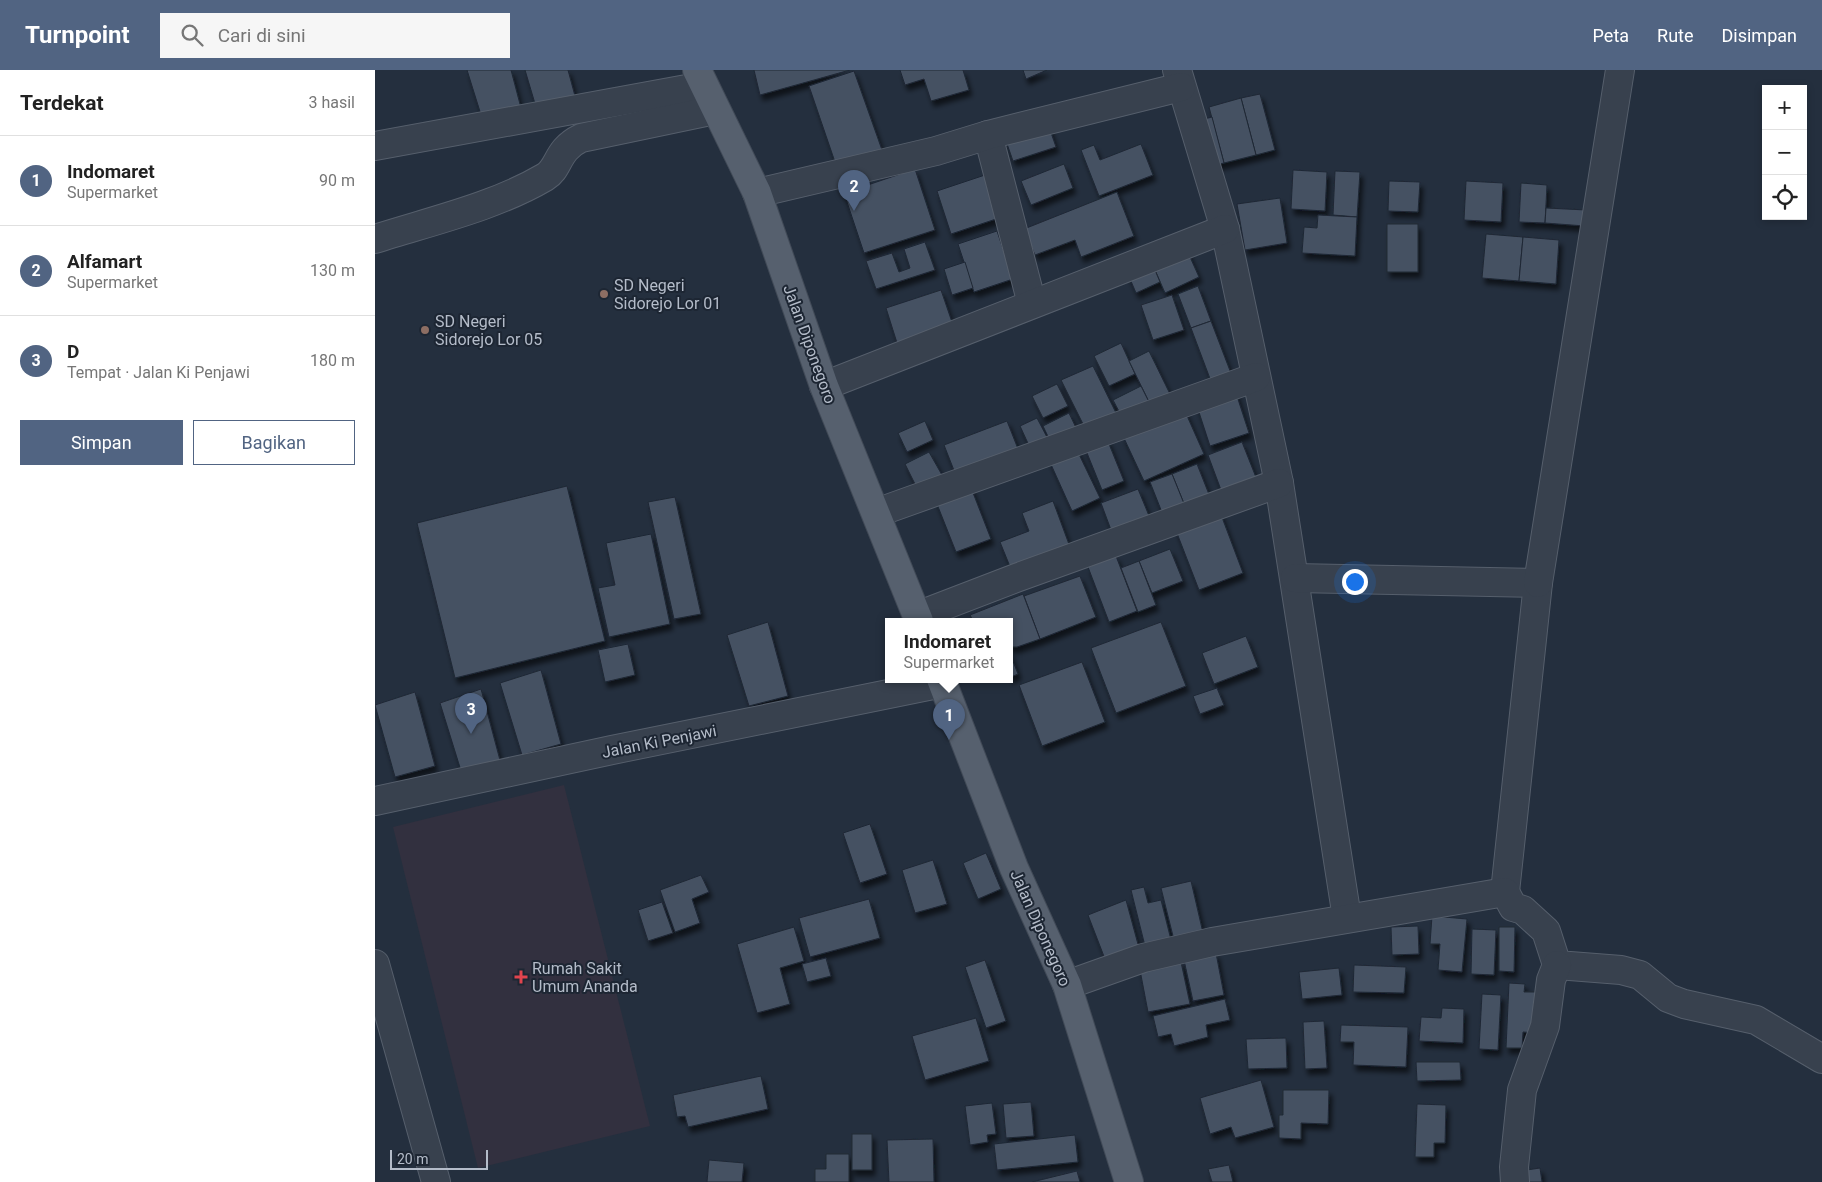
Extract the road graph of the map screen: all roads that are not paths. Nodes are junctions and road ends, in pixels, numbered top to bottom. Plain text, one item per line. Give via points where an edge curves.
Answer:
1 (1620, 70) edge
2 (1179, 78) edge
3 (705, 89) edge
4 (988, 135) junction
5 (375, 146) edge
6 (757, 193) junction
7 (1225, 229) junction
8 (375, 239) edge
9 (1031, 304) junction
10 (1256, 377) junction
11 (824, 386) junction
12 (1279, 483) junction
13 (876, 513) junction
14 (1295, 578) junction
15 (1538, 584) junction
16 (918, 618) edge
17 (920, 618) edge
18 (932, 683) edge
19 (943, 683) edge
20 (375, 801) edge
21 (1505, 892) junction
22 (1347, 918) junction
23 (375, 964) edge
24 (1557, 965) junction
25 (1067, 985) junction
26 (1822, 1059) edge
27 (436, 1182) edge
28 (1129, 1182) edge
29 (1515, 1182) edge

1 - 15 street
2 - 4 street
2 - 7 street
3 - 5 street
3 - 6 main road, Jalan Diponegoro
3 - 8 street via 581,138 565,147 549,174 507,196
4 - 6 street via 936,151
4 - 9 street
6 - 11 main road, Jalan Diponegoro
7 - 9 street
7 - 10 street
9 - 11 street
10 - 12 street
10 - 13 street
11 - 13 main road, Jalan Diponegoro
12 - 14 street
12 - 17 street via 1016,578
13 - 16 main road, Jalan Diponegoro
14 - 15 street
14 - 22 street
15 - 21 street
18 - 20 street, Jalan Ki Penjawi
19 - 25 main road, Jalan Diponegoro via 1014,868
21 - 22 street
21 - 24 street via 1513,907 1523,910 1546,931
22 - 25 street via 1143,958
23 - 27 street
24 - 26 street via 1640,974 1668,998 1756,1020
24 - 29 street via 1551,980 1545,1026 1522,1090
25 - 28 main road, Jalan Diponegoro

